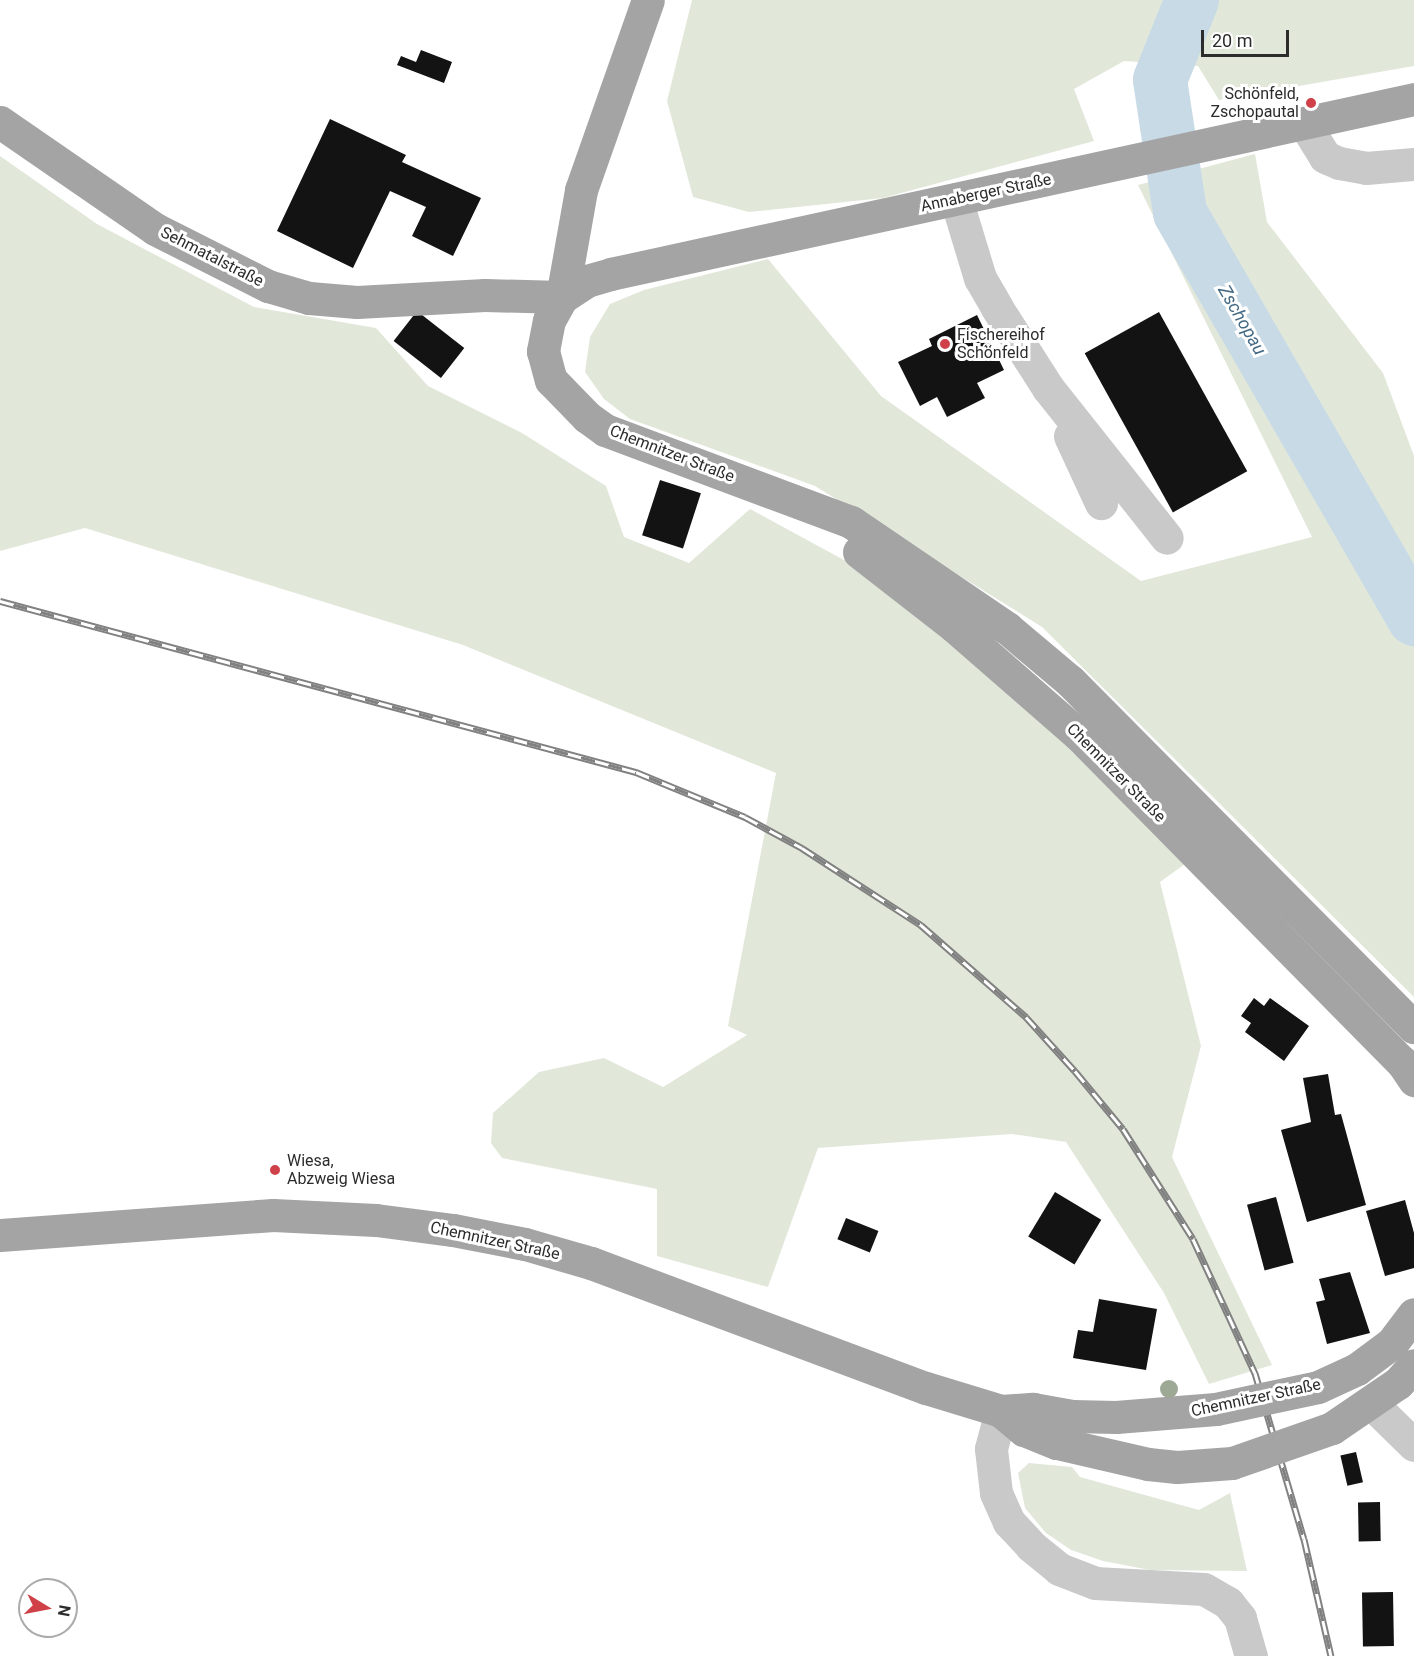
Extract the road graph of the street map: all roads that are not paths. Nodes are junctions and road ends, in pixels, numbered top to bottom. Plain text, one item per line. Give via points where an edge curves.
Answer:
1 (648, 0) edge
2 (1414, 99) edge
3 (0, 122) edge
4 (1304, 123) junction
5 (1414, 164) edge
6 (956, 199) junction
7 (562, 297) junction
8 (1048, 388) junction
9 (788, 499) junction
10 (1101, 503) dead end
11 (1167, 538) dead end
12 (1414, 1026) edge
13 (1414, 1080) edge
14 (0, 1235) edge
15 (1414, 1314) edge
16 (1414, 1365) edge
17 (1371, 1403) junction
18 (1001, 1411) junction
19 (1414, 1445) edge
20 (1251, 1656) edge

1 - 7 main road, Chemnitzer Straße via 581,190
2 - 4 main road, Annaberger Straße
3 - 7 main road, Sehmatalstraße via 155,229 268,286 309,298 357,302 485,295
4 - 5 street via 1325,157 1339,163 1366,168
4 - 6 main road, Annaberger Straße
6 - 7 main road, Annaberger Straße via 611,274 587,281
6 - 8 street via 980,278
7 - 9 main road, Chemnitzer Straße via 544,337 546,367 551,380 587,417 629,440
8 - 10 street
8 - 11 street
9 - 12 main road, Chemnitzer Straße via 851,522 1007,628 1070,681
9 - 13 main road, Chemnitzer Straße via 954,626 1078,734 1393,1053
14 - 18 main road, Chemnitzer Straße via 273,1215 376,1220 453,1230 525,1244 591,1263 926,1388
15 - 18 main road, Chemnitzer Straße, bridge via 1392,1343 1366,1363 1340,1380 1318,1387 1216,1409 1116,1417 1072,1416 1033,1409
16 - 17 main road, Chemnitzer Straße
17 - 18 main road, Chemnitzer Straße, bridge via 1332,1428 1232,1463 1177,1467 1057,1443 1024,1430
17 - 19 street
18 - 20 street via 991,1449 996,1493 1009,1522 1030,1546 1059,1569 1095,1582 1204,1589 1228,1604 1240,1618

